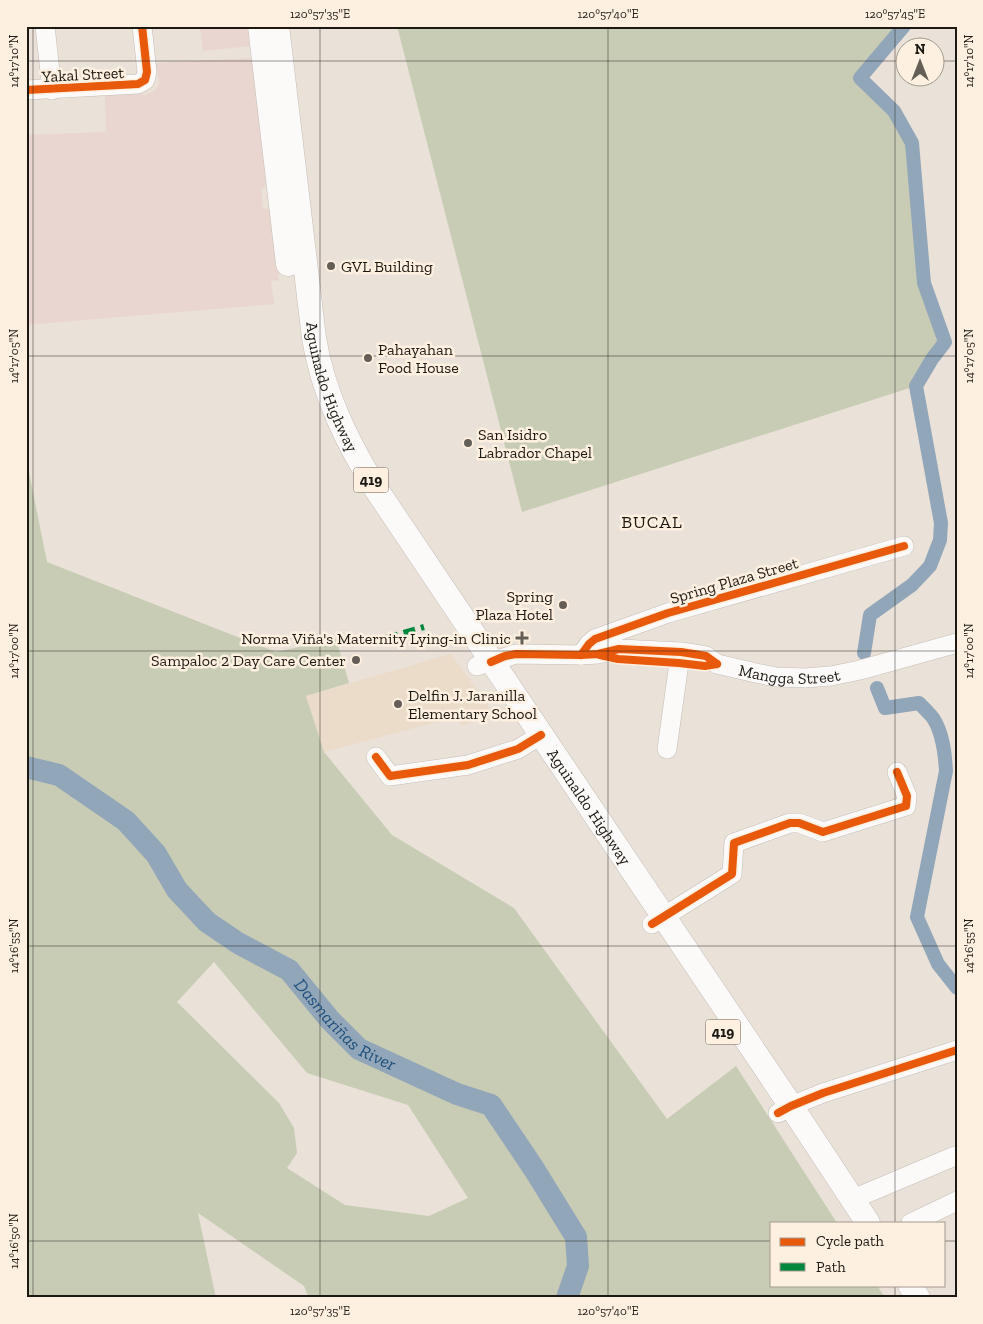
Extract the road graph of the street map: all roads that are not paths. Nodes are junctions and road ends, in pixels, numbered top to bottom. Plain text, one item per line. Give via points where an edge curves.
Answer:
1 (45, 26) edge
2 (142, 26) edge
3 (260, 26) edge
4 (277, 26) edge
5 (26, 90) edge
6 (52, 90) junction
7 (904, 546) dead end
8 (957, 643) edge
9 (589, 655) junction
10 (679, 663) junction
11 (484, 664) junction
12 (717, 664) junction
13 (535, 739) junction
14 (667, 749) dead end
15 (376, 756) dead end
16 (897, 772) dead end
17 (658, 920) junction
18 (957, 1050) edge
19 (785, 1109) junction
20 (955, 1156) dead end
21 (853, 1199) junction
22 (957, 1201) edge
23 (850, 1222) edge
24 (867, 1222) edge
25 (913, 1222) edge
26 (893, 1286) edge
27 (911, 1286) edge
28 (900, 1298) edge
29 (918, 1298) edge

1 - 6 street
2 - 6 street, Yakal Street via 145,80 138,84
3 - 11 main road, Aguinaldo Highway / 419 via 294,305 308,384 336,452 406,562
4 - 11 main road, Aguinaldo Highway / 419 via 318,362 346,435 363,468
5 - 6 street, Yakal Street
7 - 9 street, Spring Plaza Street via 644,621 595,639 589,644
8 - 12 street, Mangga Street via 831,676 776,677
9 - 10 street, Mangga Street
9 - 11 street, Mangga Street via 516,654
9 - 12 street, Mangga Street via 619,649 681,652 706,656
10 - 12 street, Mangga Street
10 - 14 street
11 - 13 main road, Aguinaldo Highway / 419
13 - 15 street via 518,749 468,765 390,776
13 - 17 main road, Aguinaldo Highway / 419
16 - 17 street via 907,796 906,806 822,832 790,822 734,843 732,874
17 - 19 main road, Aguinaldo Highway / 419
18 - 19 street via 823,1093
19 - 21 main road, Aguinaldo Highway / 419
19 - 23 main road, Aguinaldo Highway / 419
20 - 21 street
21 - 24 main road, Aguinaldo Highway / 419
22 - 25 street
26 - 28 main road
27 - 29 main road

